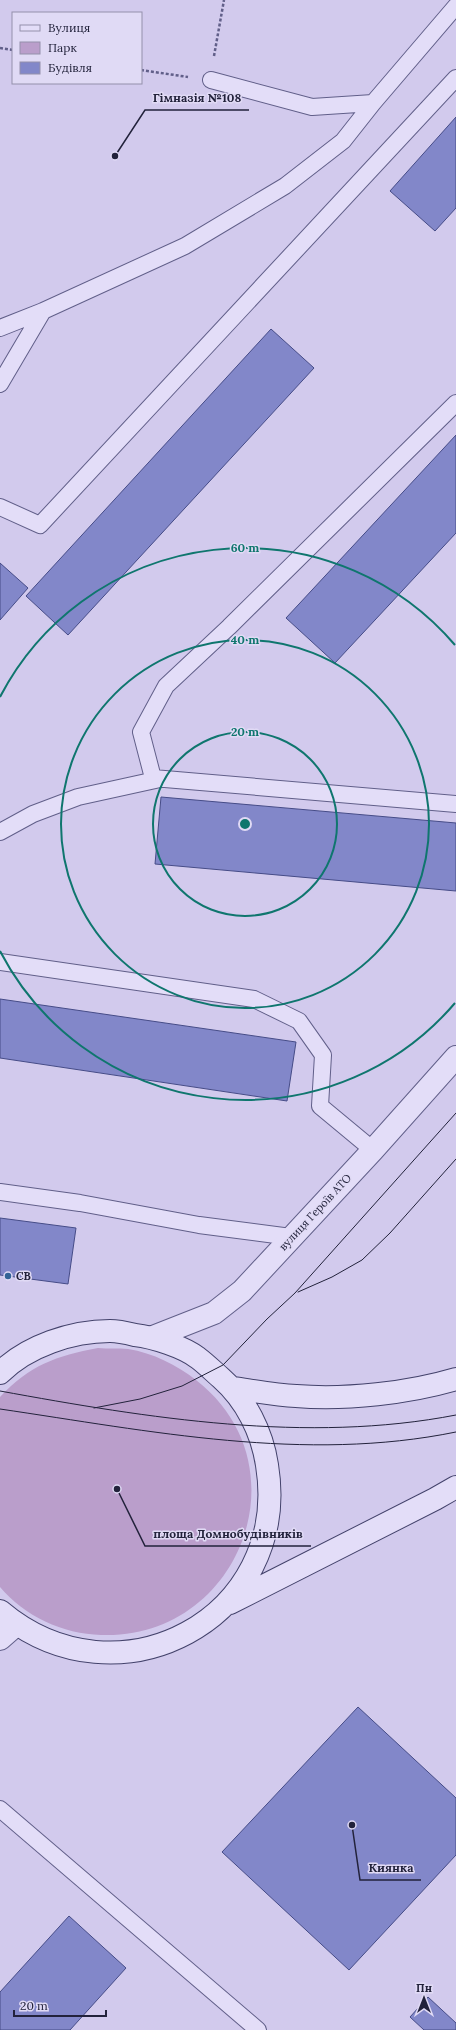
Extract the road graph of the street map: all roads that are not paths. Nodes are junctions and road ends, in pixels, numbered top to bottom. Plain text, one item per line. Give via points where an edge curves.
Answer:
1 (456, 6) edge
2 (456, 78) edge
3 (210, 80) road end
4 (373, 103) junction
5 (43, 311) junction
6 (0, 328) edge
7 (0, 384) edge
8 (456, 403) edge
9 (0, 507) edge
10 (160, 779) junction
11 (456, 804) edge
12 (0, 832) edge
13 (0, 962) edge
14 (456, 1057) edge
15 (373, 1150) junction
16 (0, 1192) edge
17 (291, 1237) junction
18 (153, 1337) junction
19 (26, 1353) junction
20 (0, 1356) edge
21 (0, 1373) edge
22 (456, 1379) edge
23 (233, 1388) junction
24 (456, 1486) edge
25 (222, 1607) junction
26 (5, 1625) edge
27 (0, 1809) edge
28 (258, 2030) edge

1 - 4 lane
2 - 9 lane via 40,525
3 - 4 lane via 312,107
4 - 5 lane via 343,141 285,186 185,246
5 - 6 lane
5 - 7 lane
8 - 10 lane via 166,686 141,732 153,778
10 - 11 lane
10 - 12 lane via 78,797 33,814
13 - 15 lane via 254,999 299,1021 323,1055 320,1106
14 - 15 main road, вулиця Героїв АТО
15 - 17 main road, вулиця Героїв АТО
16 - 17 lane
17 - 18 main road, вулиця Героїв АТО via 242,1290 214,1312
18 - 19 main road via 110,1331 74,1335
18 - 23 main road via 197,1357
19 - 20 main road
19 - 21 main road
22 - 23 main road via 425,1388 362,1396 297,1396
23 - 25 main road via 252,1417 265,1449 270,1483 269,1517 260,1550 244,1581
24 - 25 main road
25 - 26 main road via 200,1625 176,1639 150,1649 122,1653 94,1653 66,1648
27 - 28 lane

